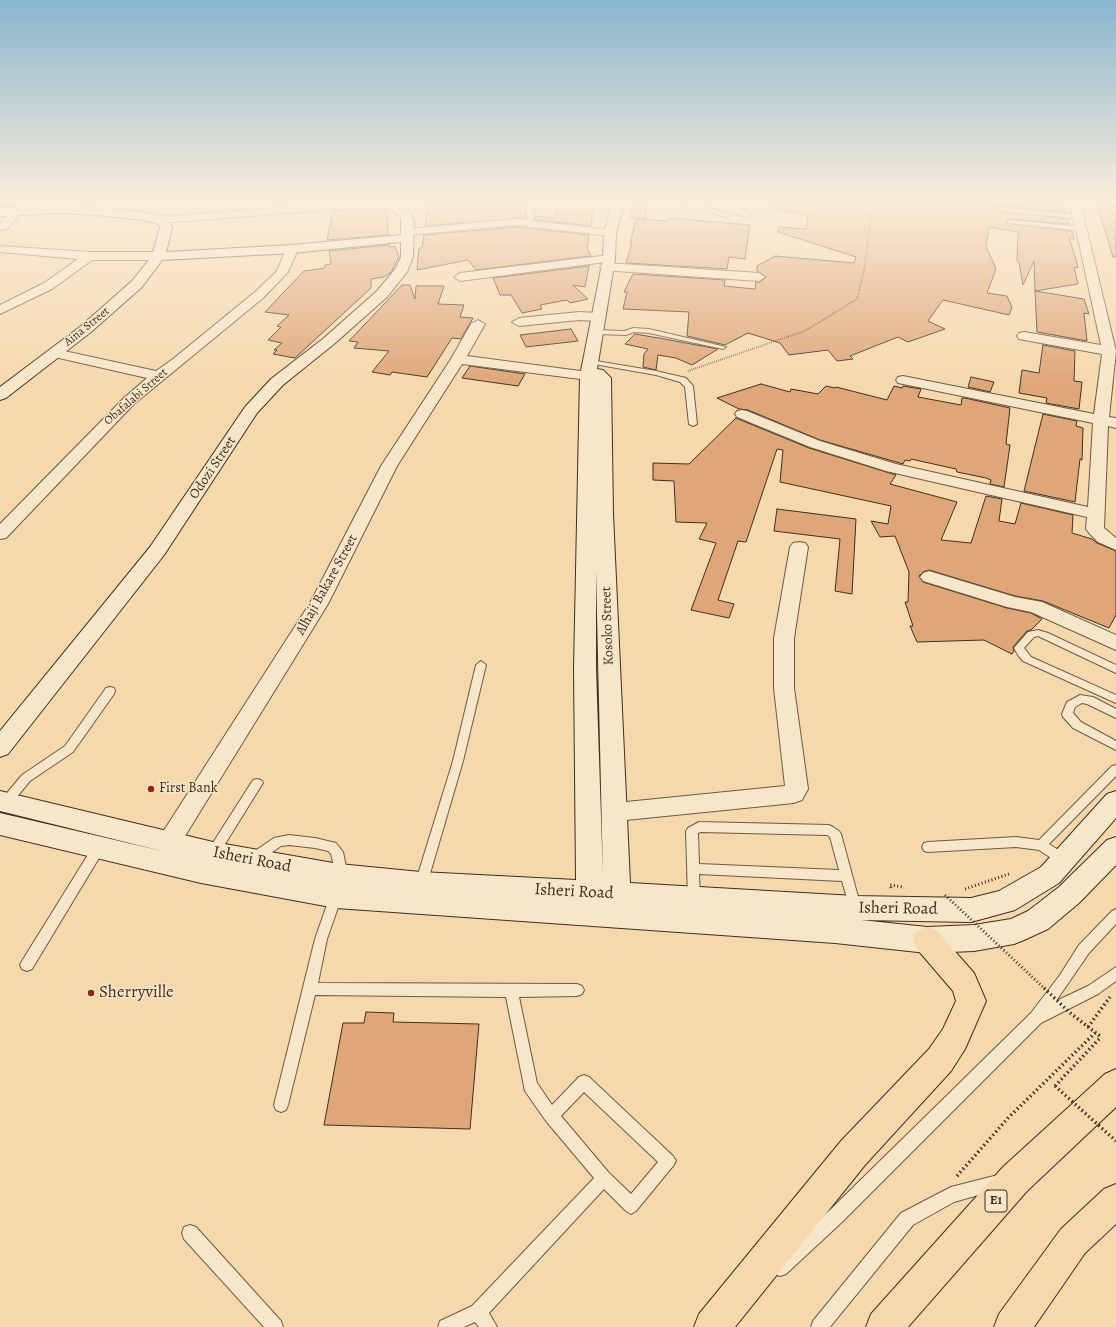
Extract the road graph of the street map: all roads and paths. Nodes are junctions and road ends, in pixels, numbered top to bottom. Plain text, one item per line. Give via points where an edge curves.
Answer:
1 (608, 263) edge
2 (78, 264) edge
3 (153, 264) edge
4 (286, 264) edge
5 (404, 264) edge
6 (598, 264) edge
7 (618, 264) edge
8 (865, 264) edge
9 (1090, 264) edge
10 (460, 277) dead end
11 (759, 277) dead end
12 (0, 310) edge
13 (1102, 314) junction
14 (598, 317) junction
15 (1116, 318) edge
16 (519, 322) dead end
17 (478, 324) dead end
18 (597, 332) junction
19 (1024, 336) dead end
20 (723, 347) dead end
21 (1109, 351) junction
22 (55, 353) junction
23 (458, 359) junction
24 (589, 369) junction
25 (158, 376) junction
26 (672, 377) junction
27 (903, 380) dead end
28 (0, 395) edge
29 (742, 414) dead end
30 (1101, 421) junction
31 (1116, 423) edge
32 (693, 424) dead end
33 (1095, 514) junction
34 (0, 534) edge
35 (1116, 545) edge
36 (799, 547) dead end
37 (929, 577) dead end
38 (1116, 643) edge
39 (482, 665) dead end
40 (585, 668) junction
41 (609, 668) junction
42 (1116, 669) edge
43 (110, 691) dead end
44 (1116, 699) edge
45 (1116, 714) edge
46 (1116, 746) edge
47 (0, 748) edge
48 (1116, 769) edge
49 (257, 783) dead end
50 (1116, 801) edge
51 (2, 809) edge
52 (616, 812) junction
53 (168, 842) junction
54 (1041, 845) junction
55 (928, 847) dead end
56 (1116, 848) edge
57 (98, 849) junction
58 (213, 853) junction
59 (1064, 860) junction
60 (694, 869) junction
61 (1013, 873) dead end
62 (847, 876) junction
63 (421, 884) junction
64 (890, 885) dead end
65 (338, 886) junction
66 (906, 888) dead end
67 (960, 890) dead end
68 (590, 893) junction
69 (953, 893) dead end
70 (617, 894) junction
71 (937, 894) dead end
72 (945, 895) junction
73 (694, 898) junction
74 (855, 908) junction
75 (1116, 915) edge
76 (927, 940) junction
77 (27, 965) dead end
78 (1116, 973) edge
79 (310, 989) junction
80 (577, 990) dead end
81 (511, 991) junction
82 (1106, 1002) dead end
83 (1036, 1018) junction
84 (1088, 1027) junction
85 (1095, 1033) junction
86 (1116, 1085) edge
87 (281, 1105) dead end
88 (551, 1116) junction
89 (1116, 1141) edge
90 (604, 1178) junction
91 (1015, 1179) junction
92 (1116, 1201) edge
93 (931, 1206) junction
94 (190, 1233) dead end
95 (478, 1312) junction
96 (274, 1327) edge
97 (446, 1327) edge
98 (489, 1327) edge
99 (712, 1327) edge
100 (715, 1327) edge
101 (819, 1327) edge
102 (884, 1327) edge
103 (1012, 1327) edge

1 - 14 street, Kosoko Street
2 - 12 street via 48,286
3 - 22 street, Aina Street via 137,284
4 - 25 street, Obafalabi Street via 282,272 259,295
5 - 47 street, Odozi Street via 382,294 277,382 251,410 157,551
6 - 10 street
7 - 11 street
8 - 26 path via 857,299 805,331
9 - 13 street
13 - 15 street
13 - 21 street
14 - 16 street via 579,316
14 - 18 street, Kosoko Street
17 - 23 street, Alhaji Bakare Street
18 - 20 lane via 649,331
18 - 24 street, Kosoko Street
19 - 21 street
21 - 30 street
22 - 25 street
22 - 28 street, Aina Street
23 - 24 street
23 - 53 street, Alhaji Bakare Street via 389,466 319,604
24 - 26 lane
24 - 40 street, Kosoko Street
24 - 41 street, Kosoko Street via 603,378
25 - 34 street, Obafalabi Street via 92,437
26 - 32 lane via 683,380 689,386
27 - 30 street
29 - 33 street via 815,444 892,468
30 - 31 street
30 - 33 street
33 - 35 street via 1094,529
36 - 52 street via 784,638 784,688 797,789 794,794
37 - 38 street via 1014,604 1035,606
39 - 63 lane via 458,761
40 - 41 street
40 - 68 street, Kosoko Street
41 - 52 street, Kosoko Street
42 - 44 lane via 1038,633 1031,634 1019,648 1027,659
43 - 51 lane via 69,749 26,778
45 - 46 lane via 1089,700 1080,699 1071,705 1067,714 1078,725
48 - 54 lane
49 - 58 lane
50 - 59 street, Isheri Road
51 - 53 street, Isheri Road
51 - 57 street, Isheri Road
52 - 70 street, Kosoko Street
53 - 58 street, Isheri Road
54 - 55 lane via 1016,842
54 - 59 lane
56 - 76 street, Isheri Road via 1069,895 1038,920 1014,931 974,938
57 - 65 street, Isheri Road via 201,872
57 - 77 lane
58 - 65 street, Isheri Road
59 - 74 street, Isheri Road via 1050,874 1005,902 971,910
60 - 62 lane
60 - 62 lane via 692,831 699,827 829,830 835,834
60 - 73 lane
61 - 67 path
62 - 74 lane
63 - 65 street, Isheri Road
63 - 68 street, Isheri Road
64 - 66 path
65 - 76 street, Isheri Road
65 - 79 lane
68 - 70 street, Isheri Road
69 - 72 path
70 - 73 street, Isheri Road
71 - 72 path
72 - 84 path, bridge
73 - 74 street, Isheri Road
75 - 83 lane via 1084,949
76 - 99 highway via 964,983 971,1001 954,1038 940,1060 853,1153
78 - 83 lane via 1093,990
79 - 81 lane
79 - 87 lane
80 - 81 lane
81 - 88 lane via 530,1086
82 - 84 path
83 - 100 lane via 836,1216
84 - 85 path, bridge
85 - 89 path, bridge via 1100,1037 1055,1086
85 - 93 path via 1008,1118
86 - 91 highway, E1
88 - 90 lane
88 - 90 lane via 584,1082 668,1161 632,1206
90 - 95 lane
91 - 93 lane via 950,1195
91 - 102 highway, E1
92 - 103 highway via 1073,1241
93 - 101 lane via 907,1219
94 - 96 lane
95 - 97 lane
95 - 98 lane

